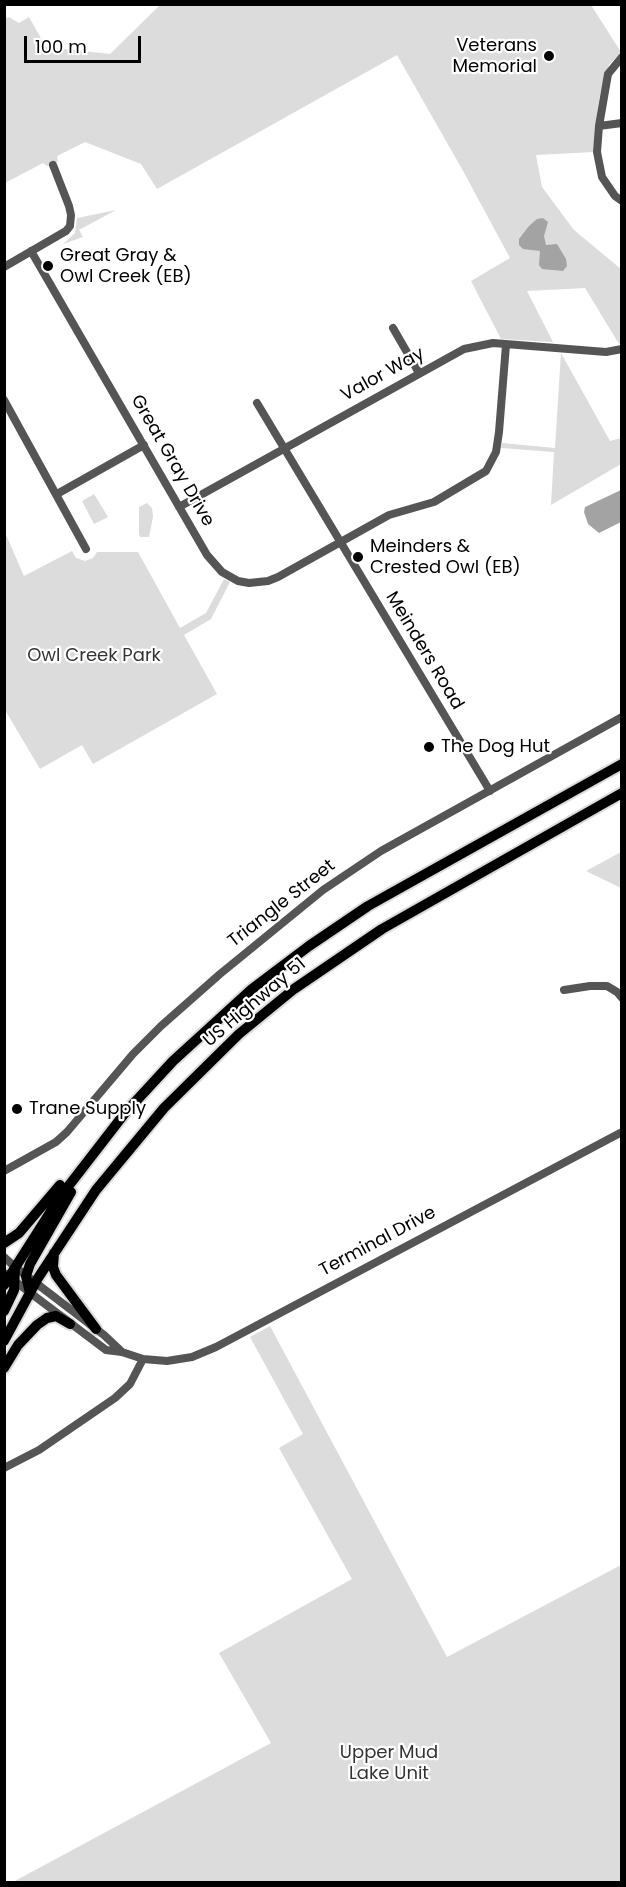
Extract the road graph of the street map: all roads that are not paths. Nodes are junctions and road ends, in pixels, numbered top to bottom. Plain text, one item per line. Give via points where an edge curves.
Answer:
1 (621, 57) edge
2 (621, 123) edge
3 (599, 126) junction
4 (53, 165) dead end
5 (621, 201) edge
6 (31, 251) junction
7 (4, 267) edge
8 (393, 328) dead end
9 (506, 345) junction
10 (621, 349) edge
11 (420, 373) junction
12 (4, 400) edge
13 (257, 403) dead end
14 (144, 446) junction
15 (285, 448) junction
16 (57, 494) junction
17 (180, 507) junction
18 (339, 542) junction
19 (86, 549) dead end
20 (621, 717) edge
21 (621, 764) edge
22 (490, 791) junction
23 (621, 794) edge
24 (564, 990) dead end
25 (621, 998) edge
26 (621, 1132) edge
27 (88, 1157) junction
28 (81, 1168) junction
29 (4, 1171) edge
30 (4, 1243) edge
31 (54, 1252) junction
32 (4, 1257) edge
33 (15, 1267) junction
34 (26, 1276) junction
35 (8, 1279) edge
36 (36, 1283) junction
37 (30, 1293) junction
38 (4, 1311) edge
39 (70, 1324) junction
40 (96, 1329) junction
41 (4, 1341) edge
42 (122, 1352) junction
43 (143, 1359) junction
44 (4, 1368) edge
45 (4, 1468) edge

1 - 3 street via 608,74
2 - 3 street
3 - 5 street via 598,166
4 - 6 street via 69,206 70,226
6 - 7 street
6 - 14 street, Great Gray Drive
8 - 11 street
9 - 10 street, Valor Way via 606,352
9 - 11 street, Valor Way via 484,344 464,349
9 - 18 street, Great Gray Drive via 500,432 486,471 434,502 389,515
11 - 15 street, Valor Way
12 - 16 street
13 - 15 street, Meinders Road
14 - 16 street
14 - 17 street, Great Gray Drive
15 - 17 street, Valor Way
15 - 18 street, Meinders Road
16 - 19 street
17 - 18 street, Great Gray Drive via 211,561 222,572 249,583 268,582
18 - 22 street, Meinders Road
20 - 22 street, Triangle Street
21 - 27 main road, US Highway 51 via 368,906 309,946 198,1036
22 - 29 street, Triangle Street via 381,851 323,890 161,1026 67,1132
23 - 31 main road, US Highway 51 via 382,929 266,1011 164,1108 96,1190
24 - 25 street via 607,986
26 - 43 street, Terminal Drive via 216,1347 181,1359
27 - 28 main road, US Highway 51
27 - 30 main road via 19,1233
28 - 33 main road, US Highway 51
28 - 34 main road
31 - 36 main road, US Highway 51
31 - 40 main road via 56,1275
32 - 33 street, Terminal Drive
33 - 34 street, Terminal Drive
33 - 35 main road, US Highway 51
34 - 36 street, Terminal Drive
34 - 37 main road
35 - 37 street, Terminal Drive
35 - 38 main road, US Highway 51 via 14,1290
36 - 37 main road, US Highway 51
36 - 40 street, Terminal Drive
37 - 39 street, Terminal Drive
37 - 41 main road, US Highway 51
39 - 42 street, Terminal Drive via 106,1350
39 - 44 main road via 56,1316 37,1324
40 - 42 street, Terminal Drive
42 - 43 street, Terminal Drive
43 - 45 street via 130,1384 115,1398 39,1450

